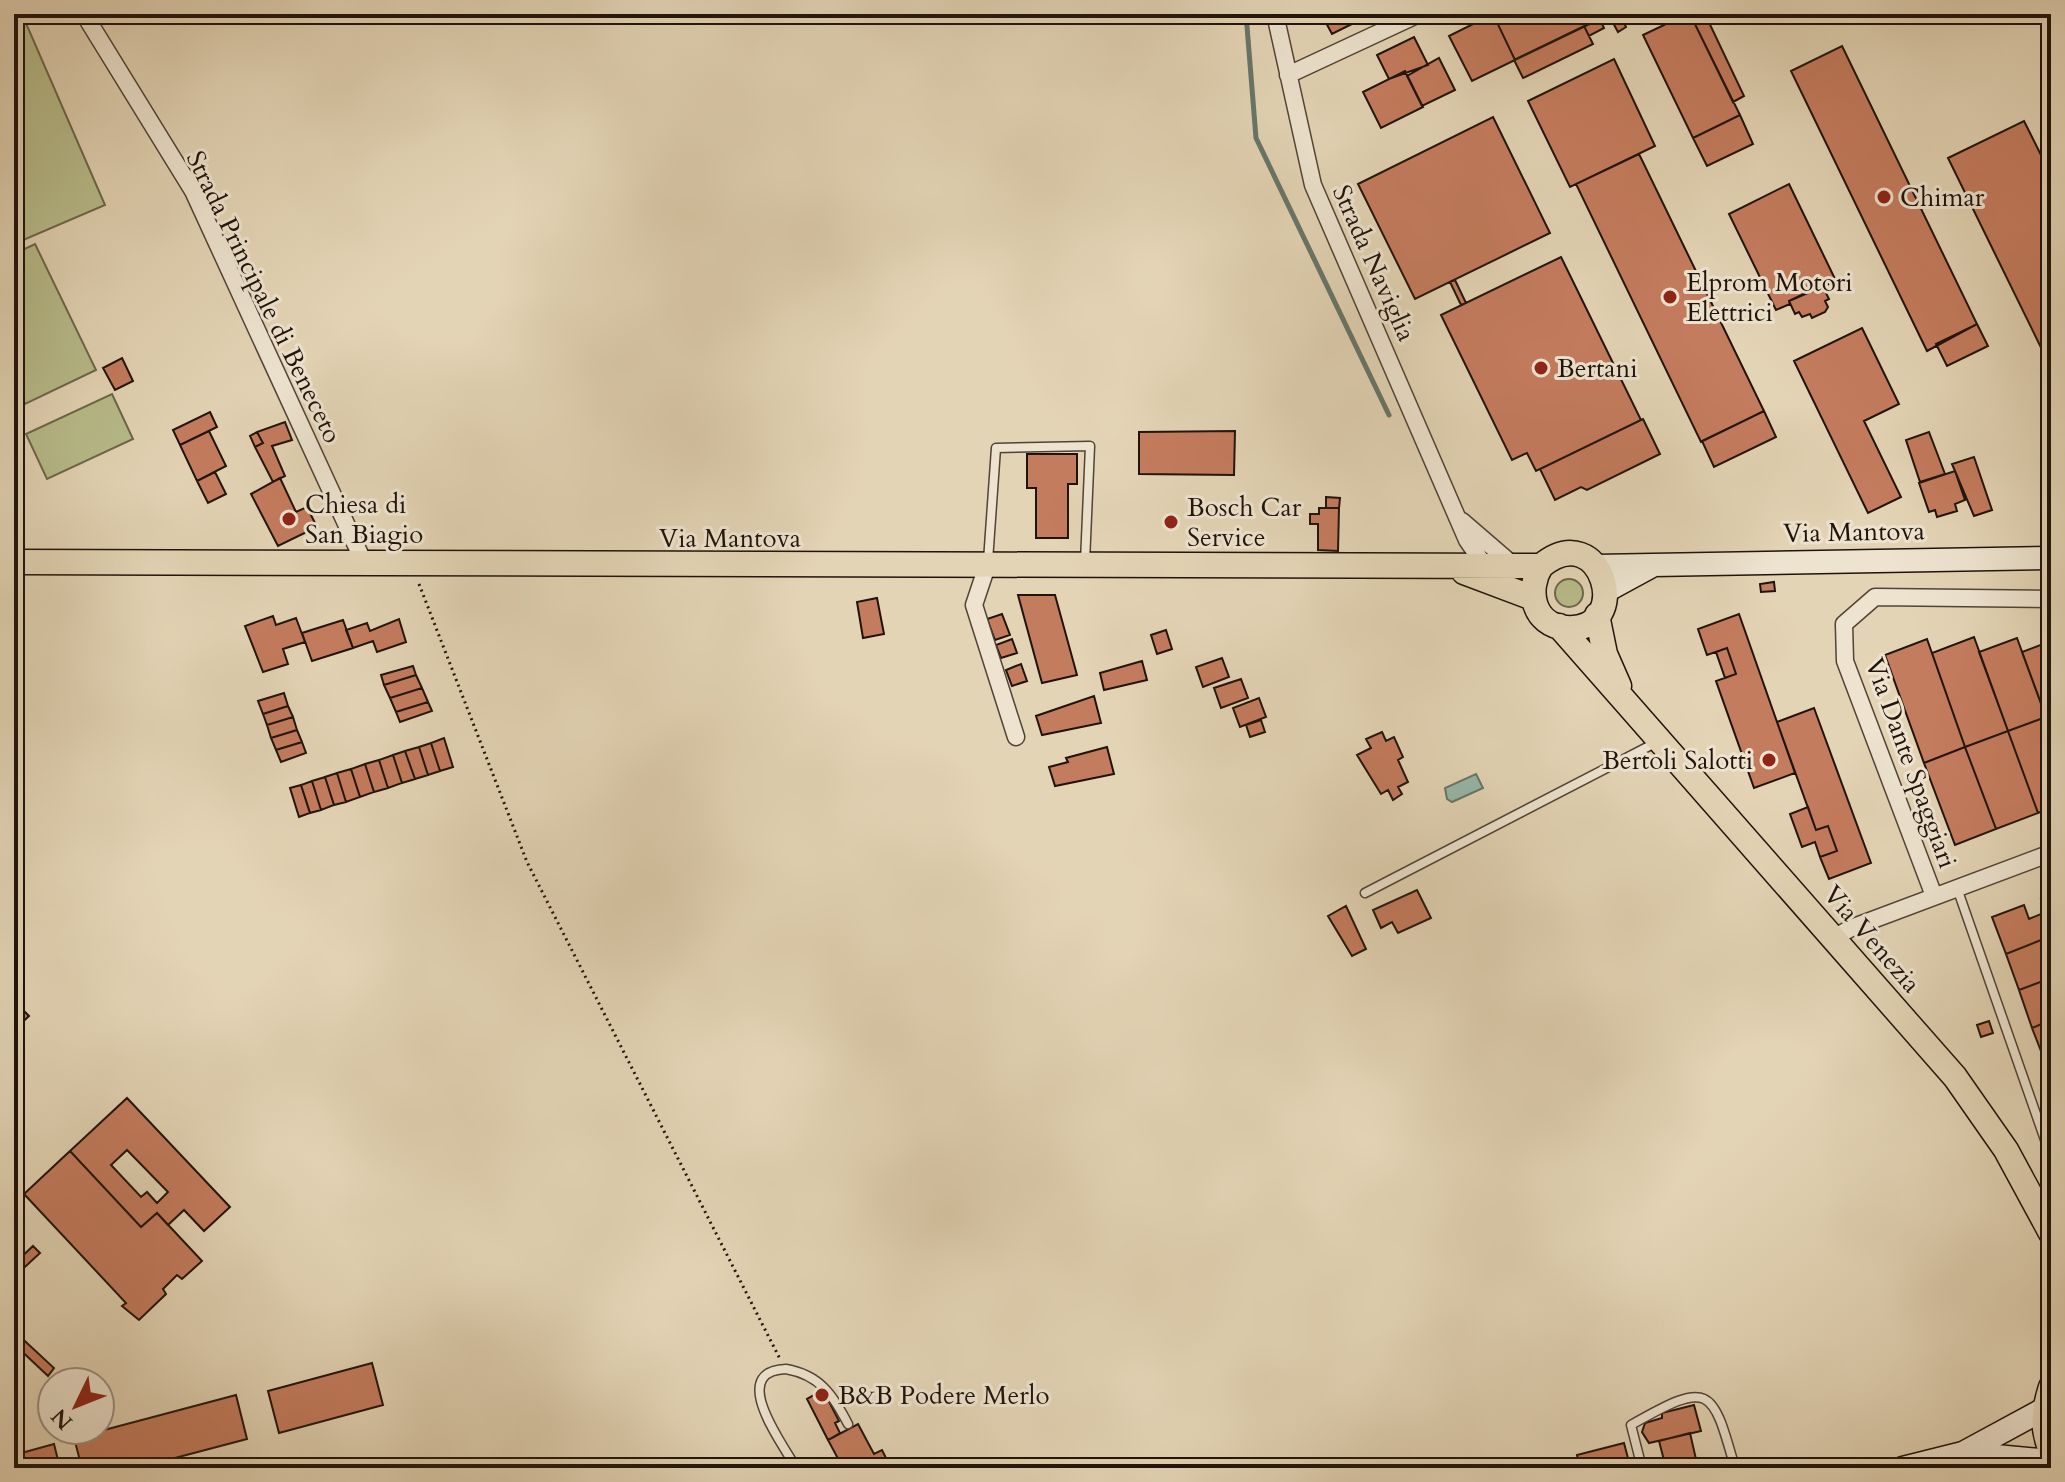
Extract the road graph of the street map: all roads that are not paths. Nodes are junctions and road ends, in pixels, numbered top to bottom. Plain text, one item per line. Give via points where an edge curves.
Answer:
1 (84, 14) edge
2 (1275, 14) edge
3 (1419, 14) edge
4 (1288, 75) junction
5 (1461, 520) junction
6 (2051, 558) edge
7 (14, 562) edge
8 (1657, 563) junction
9 (365, 565) junction
10 (1481, 565) junction
11 (1513, 565) junction
12 (987, 566) junction
13 (1085, 566) junction
14 (1446, 566) junction
15 (1541, 566) junction
16 (1596, 566) junction
17 (1606, 591) junction
18 (1530, 597) junction
19 (2051, 599) edge
20 (1597, 615) junction
21 (1559, 626) junction
22 (1626, 699) junction
23 (1016, 737) dead end
24 (1662, 740) junction
25 (2051, 853) edge
26 (1957, 888) junction
27 (1365, 893) dead end
28 (1934, 896) junction
29 (1834, 938) junction
30 (2051, 1157) edge
31 (2049, 1224) edge
32 (2048, 1398) edge
33 (848, 1424) dead end
34 (2051, 1450) edge
35 (1963, 1453) junction
36 (2051, 1461) edge
37 (796, 1468) edge
38 (1642, 1468) edge
39 (1735, 1468) edge
40 (1903, 1468) edge

1 - 9 street, Strada Principale di Beneceto via 193,191
2 - 4 street, Strada Naviglia
3 - 4 street
4 - 5 street, Strada Naviglia via 1313,185
5 - 10 street, Strada Naviglia
5 - 11 street, Strada Naviglia
6 - 8 main road, Via Mantova
7 - 9 main road, Via Mantova
8 - 16 main road, Via Mantova
8 - 17 main road, Via Mantova
9 - 12 main road, Via Mantova
10 - 11 main road, Via Mantova
10 - 14 main road, Via Mantova
10 - 18 street
11 - 15 main road, Via Mantova
12 - 13 main road, Via Mantova
12 - 13 lane via 996,448 1090,446
12 - 23 street via 974,605
13 - 14 main road, Via Mantova
14 - 18 main road, Via Mantova
15 - 16 main road, Via Mantova via 1569,554
15 - 18 main road
16 - 17 main road
17 - 20 main road
18 - 21 main road, Via Mantova via 1542,616
19 - 28 street, Via Dante Spaggiari via 1875,597 1844,624 1845,661
20 - 21 main road via 1580,626
20 - 22 main road, Via Venezia via 1605,654
21 - 22 main road, Via Venezia via 1589,665
22 - 24 main road, Via Venezia
24 - 27 lane
24 - 29 main road, Via Venezia
25 - 26 street, Via Dante Spaggiari
26 - 28 street, Via Dante Spaggiari
26 - 30 lane
28 - 29 street, Via Dante Spaggiari
29 - 31 main road, Via Venezia via 1970,1096
32 - 34 main road via 2044,1427
32 - 35 main road
33 - 37 lane via 825,1386 786,1369 764,1377 758,1396
35 - 36 main road
35 - 40 main road
38 - 39 lane via 1631,1425 1692,1397 1706,1398 1719,1410

